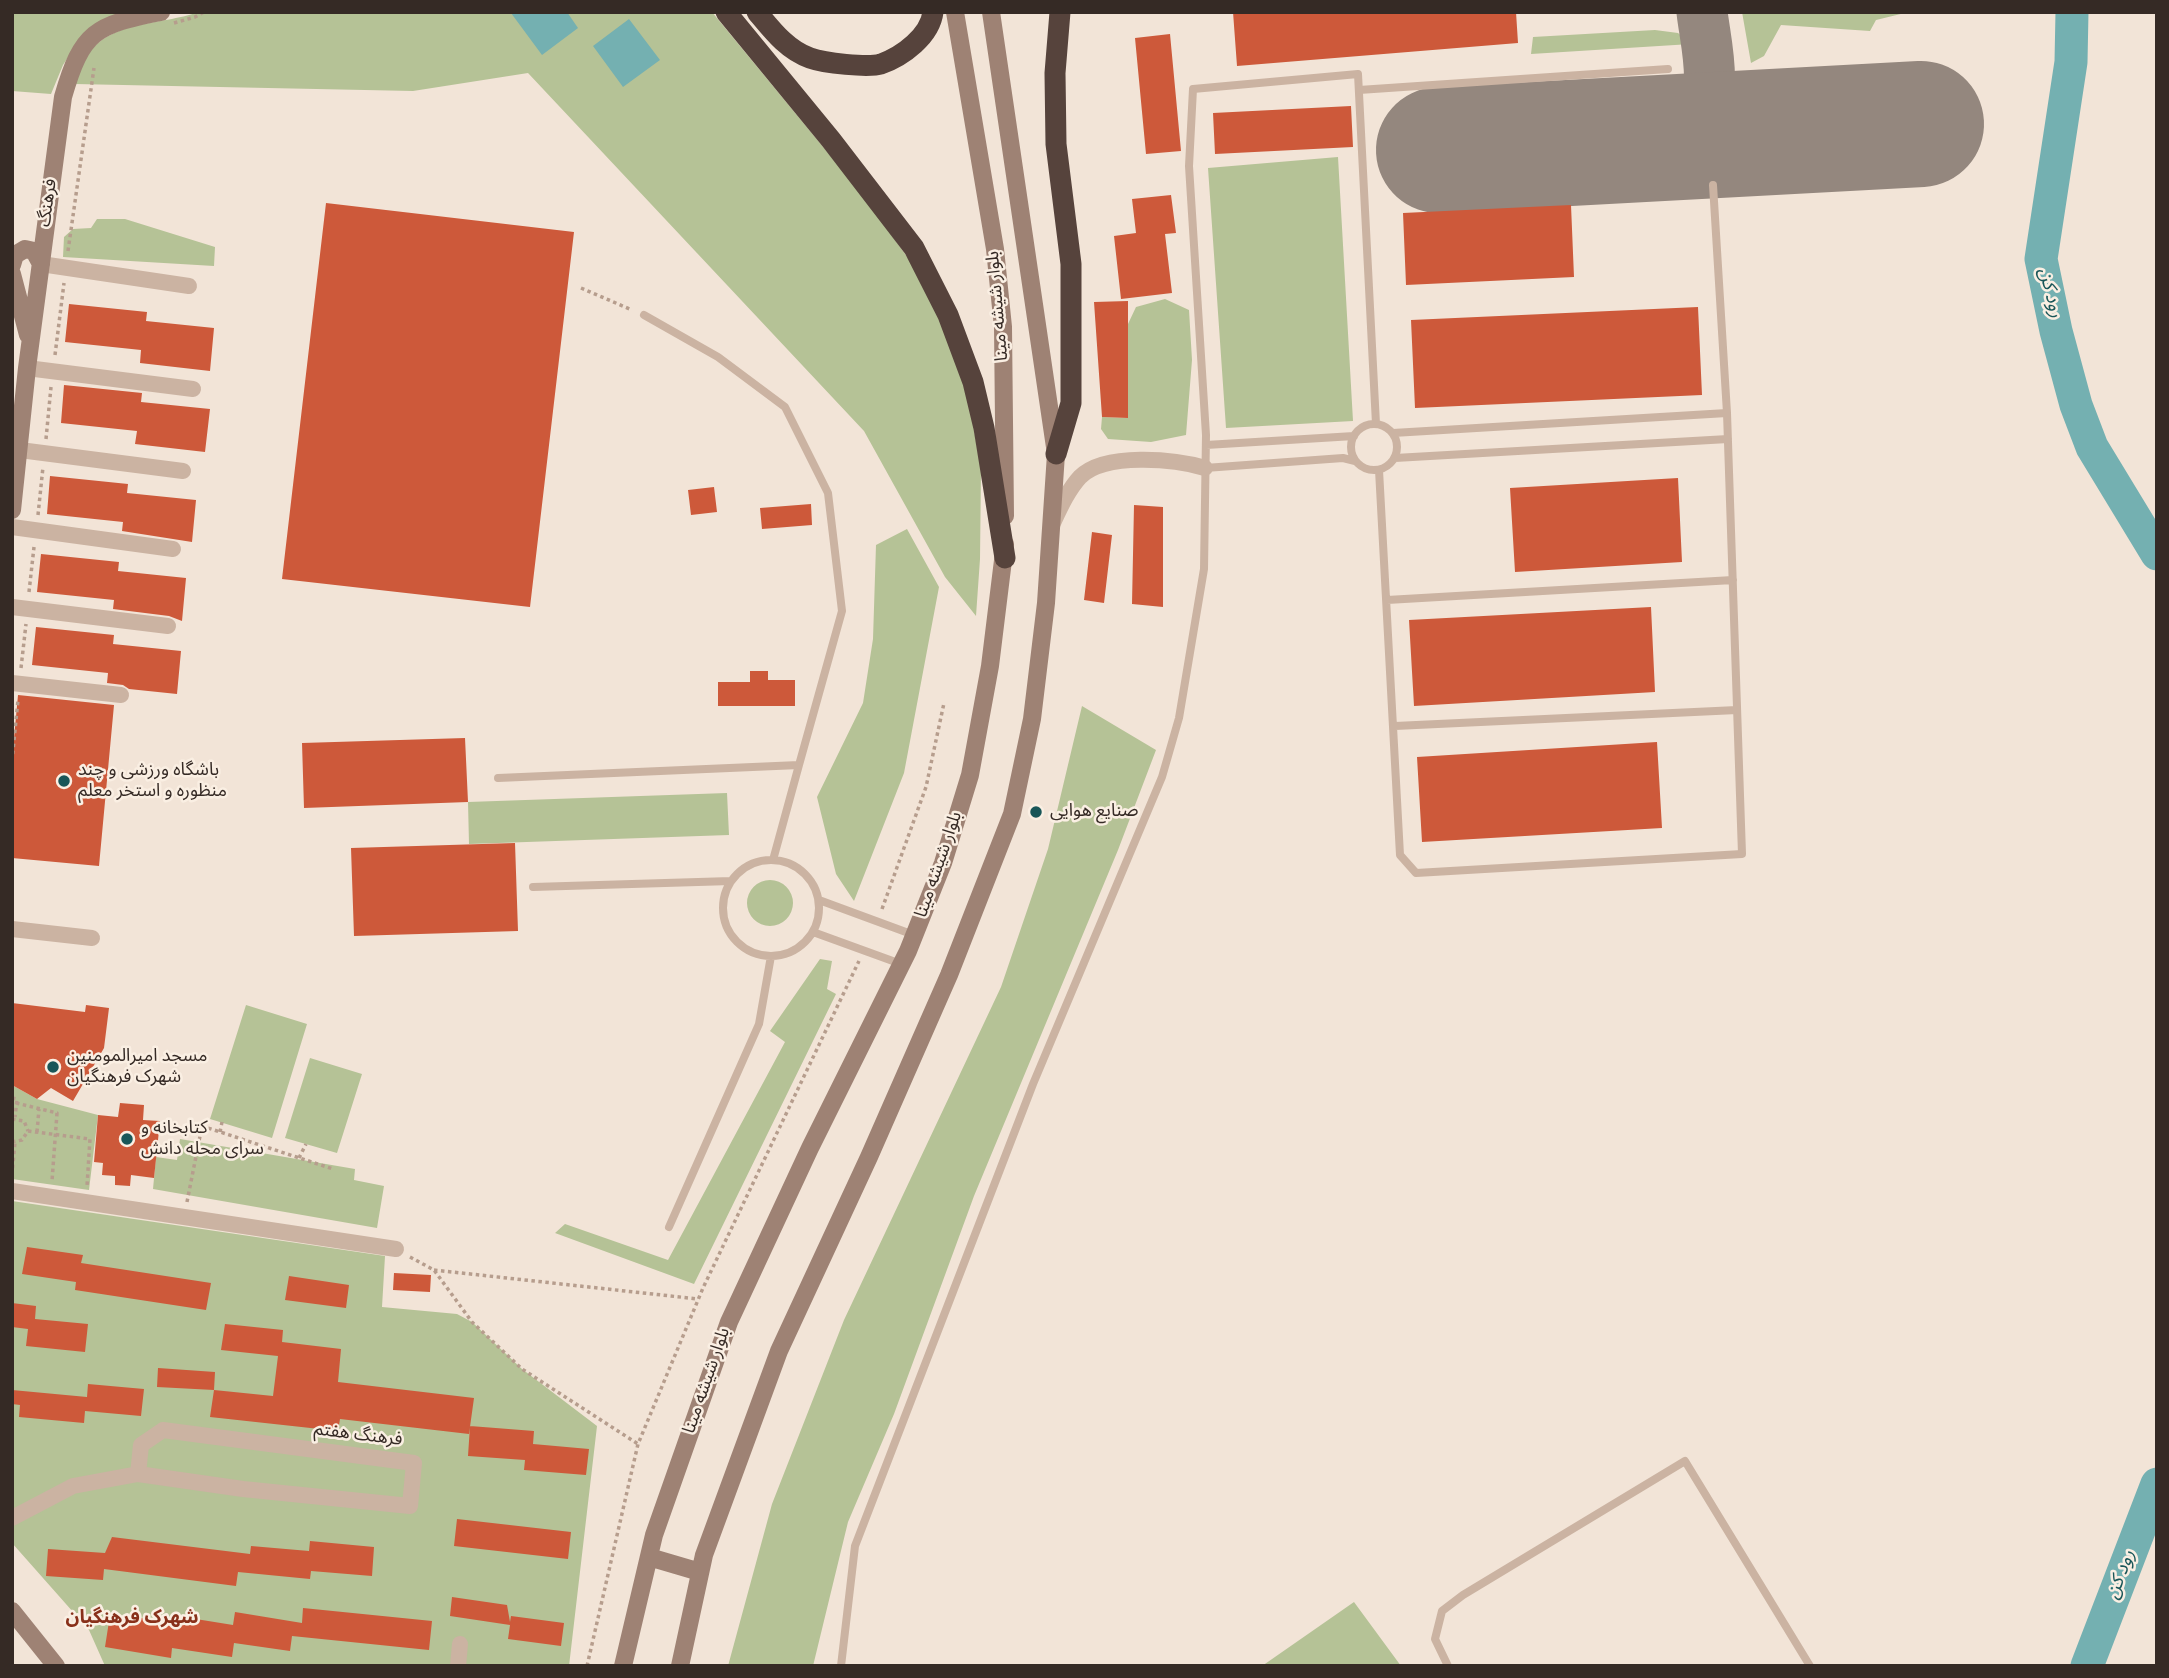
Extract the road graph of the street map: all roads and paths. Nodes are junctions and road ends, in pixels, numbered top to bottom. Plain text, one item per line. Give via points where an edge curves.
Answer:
1 (161, 12) edge
2 (726, 12) edge
3 (757, 12) edge
4 (933, 12) edge
5 (955, 12) edge
6 (991, 12) edge
7 (1059, 12) edge
8 (1668, 69) dead end
9 (1359, 90) junction
10 (1713, 185) dead end
11 (41, 264) junction
12 (12, 265) edge
13 (12, 274) edge
14 (189, 286) dead end
15 (581, 288) dead end
16 (644, 315) joint
17 (30, 344) junction
18 (27, 368) junction
19 (193, 389) dead end
20 (1727, 413) junction
21 (1376, 424) junction
22 (1393, 433) junction
23 (1353, 436) junction
24 (1728, 439) junction
25 (1206, 445) junction
26 (16, 449) edge
27 (1056, 454) junction
28 (1395, 458) junction
29 (1355, 461) junction
30 (1205, 468) junction
31 (1379, 470) junction
32 (183, 471) dead end
33 (12, 510) edge
34 (12, 527) edge
35 (1050, 529) junction
36 (173, 549) dead end
37 (1005, 558) junction
38 (1733, 580) junction
39 (1387, 600) junction
40 (12, 607) edge
41 (167, 626) dead end
42 (12, 683) edge
43 (121, 695) dead end
44 (944, 704) dead end
45 (1737, 710) junction
46 (1395, 726) junction
47 (799, 765) junction
48 (498, 778) dead end
49 (773, 860) junction
50 (731, 881) junction
51 (533, 887) dead end
52 (819, 900) junction
53 (877, 921) junction
54 (12, 929) edge
55 (813, 932) junction
56 (914, 935) junction
57 (92, 938) dead end
58 (864, 951) junction
59 (771, 956) junction
60 (901, 964) junction
61 (12, 1098) edge
62 (16, 1104) junction
63 (39, 1109) junction
64 (14, 1118) edge
65 (222, 1122) dead end
66 (28, 1131) junction
67 (37, 1132) junction
68 (220, 1132) junction
69 (56, 1135) junction
70 (14, 1142) edge
71 (306, 1144) dead end
72 (299, 1158) junction
73 (333, 1169) dead end
74 (12, 1175) edge
75 (39, 1179) dead end
76 (52, 1181) junction
77 (62, 1183) dead end
78 (80, 1185) dead end
79 (12, 1191) edge
80 (187, 1202) dead end
81 (669, 1227) dead end
82 (396, 1248) joint
83 (434, 1270) junction
84 (698, 1299) junction
85 (638, 1444) junction
86 (138, 1474) junction
87 (12, 1518) edge
88 (649, 1557) junction
89 (700, 1572) junction
90 (12, 1611) edge
91 (460, 1644) dead end
92 (56, 1666) edge
93 (458, 1666) edge
94 (587, 1666) edge
95 (623, 1666) edge
96 (680, 1666) edge
97 (841, 1666) edge
98 (1448, 1666) edge
99 (1811, 1666) edge

1 - 11 main road, فرهنگ via 112,24 90,36 78,53 63,97
2 - 37 highway via 914,248 948,314 984,428
3 - 4 highway via 782,41 810,58 879,65 912,47
5 - 37 main road, بلوار شیشه مینا via 995,249 1003,327
6 - 27 main road, بلوار شیشه مینا
7 - 27 highway via 1056,144 1071,264 1071,403
8 - 9 lane
9 - 21 lane
9 - 25 lane via 1358,74 1193,89 1189,166
10 - 20 lane
11 - 12 main road via 34,251 25,249 15,255
11 - 14 street
11 - 17 main road, فرهنگ
13 - 17 main road
15 - 16 path
16 - 47 lane via 719,357 785,407 828,493 842,611
17 - 18 main road, فرهنگ
18 - 19 street
18 - 26 main road, فرهنگ
20 - 22 lane
20 - 24 lane
21 - 22 lane
21 - 23 lane
22 - 28 lane via 1398,445
23 - 25 lane
23 - 29 lane
24 - 28 lane
24 - 38 lane
25 - 30 lane
26 - 32 street
26 - 33 main road, فرهنگ
27 - 35 main road, بلوار شیشه مینا
28 - 31 lane
29 - 30 lane via 1343,458
29 - 31 lane via 1366,469
30 - 35 street via 1185,462 1112,461 1082,475
30 - 97 lane via 1204,569 1179,718 1162,777 1033,1084 855,1546
31 - 39 lane
34 - 36 street
35 - 89 main road, بلوار شیشه مینا via 1032,719 1012,814 949,975 779,1351
37 - 56 main road, بلوار شیشه مینا via 970,775 943,863
38 - 39 lane
38 - 45 lane
39 - 46 lane
40 - 41 street
42 - 43 street
44 - 53 path via 926,787
45 - 46 lane
45 - 46 lane via 1742,854 1416,873 1400,855
47 - 48 lane
47 - 49 lane
49 - 50 lane via 756,862
49 - 52 lane via 803,871
50 - 51 lane
50 - 59 lane via 725,894 725,923 742,946
52 - 53 lane
52 - 55 lane
53 - 56 lane
54 - 57 street
55 - 58 lane
55 - 59 lane via 802,945
56 - 60 main road, بلوار شیشه مینا
58 - 60 lane
58 - 84 path
59 - 81 lane via 759,1024
60 - 88 main road, بلوار شیشه مینا via 729,1322
61 - 62 path
62 - 63 path
62 - 64 path
63 - 67 path
63 - 69 path via 57,1113
64 - 66 path via 24,1121
65 - 68 path
66 - 67 path
66 - 70 path via 25,1138
67 - 69 path
68 - 72 path
68 - 80 path via 202,1126
69 - 76 path
69 - 78 path via 90,1139 87,1186
70 - 74 path
71 - 72 path
72 - 73 path
75 - 76 path
76 - 77 path
79 - 82 street
82 - 83 path
83 - 84 path
83 - 85 path via 472,1322 522,1369
84 - 85 path
85 - 94 path
86 - 86 street, فرهنگ هفتم via 410,1506 414,1463 163,1430 141,1445
86 - 87 street, فرهنگ هفتم via 73,1486
88 - 89 main road
88 - 95 main road, بلوار شیشه مینا
89 - 96 main road, بلوار شیشه مینا
90 - 92 main road
91 - 93 street
98 - 99 lane via 1435,1639 1442,1611 1685,1461

